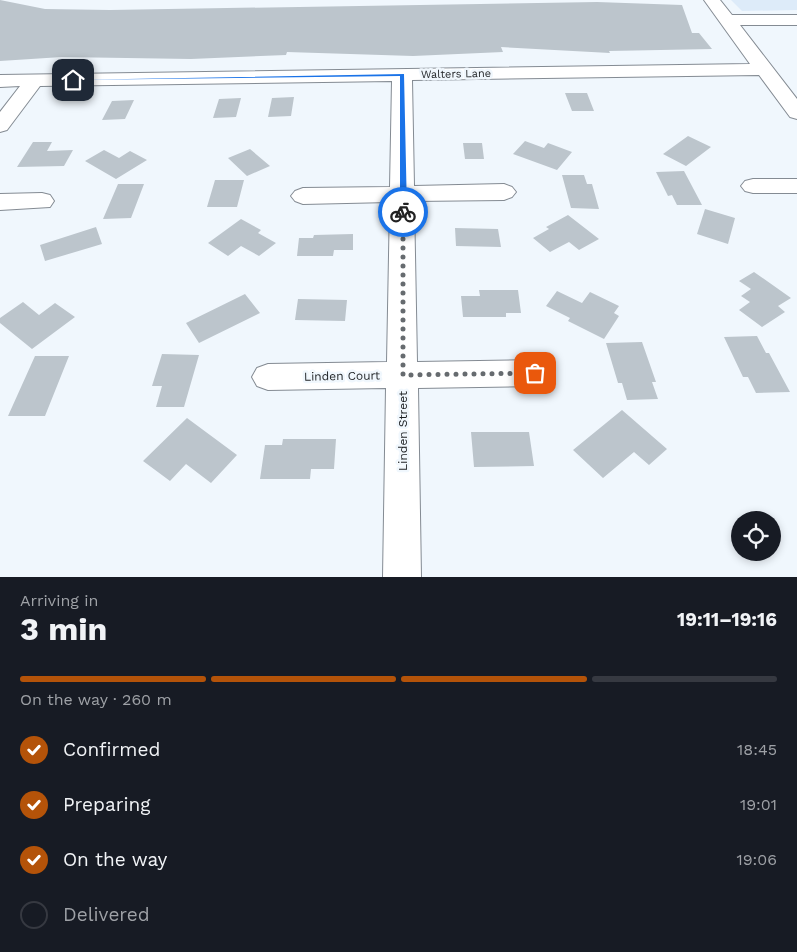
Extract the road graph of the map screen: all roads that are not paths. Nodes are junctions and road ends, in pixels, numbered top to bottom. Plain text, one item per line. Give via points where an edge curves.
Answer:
1 (712, 0) edge
2 (728, 20) junction
3 (797, 20) edge
4 (762, 69) junction
5 (402, 75) junction
6 (0, 81) edge
7 (34, 81) junction
8 (797, 113) edge
9 (0, 126) edge
10 (753, 186) dead end
11 (797, 186) edge
12 (504, 192) dead end
13 (303, 196) dead end
14 (403, 196) junction
15 (0, 202) edge
16 (42, 202) dead end
17 (535, 373) dead end
18 (403, 375) junction
19 (268, 377) dead end
20 (402, 577) edge

1 - 2 street
2 - 3 street
2 - 4 street
4 - 5 street, Walters Lane
4 - 8 street
5 - 7 street, Walters Lane
5 - 14 street, Linden Street
6 - 7 street, Walters Lane
7 - 9 street
10 - 11 street
12 - 14 street
13 - 14 street
14 - 18 street, Linden Street
15 - 16 street
17 - 18 street, Linden Court
18 - 19 street, Linden Court
18 - 20 street, Linden Street

